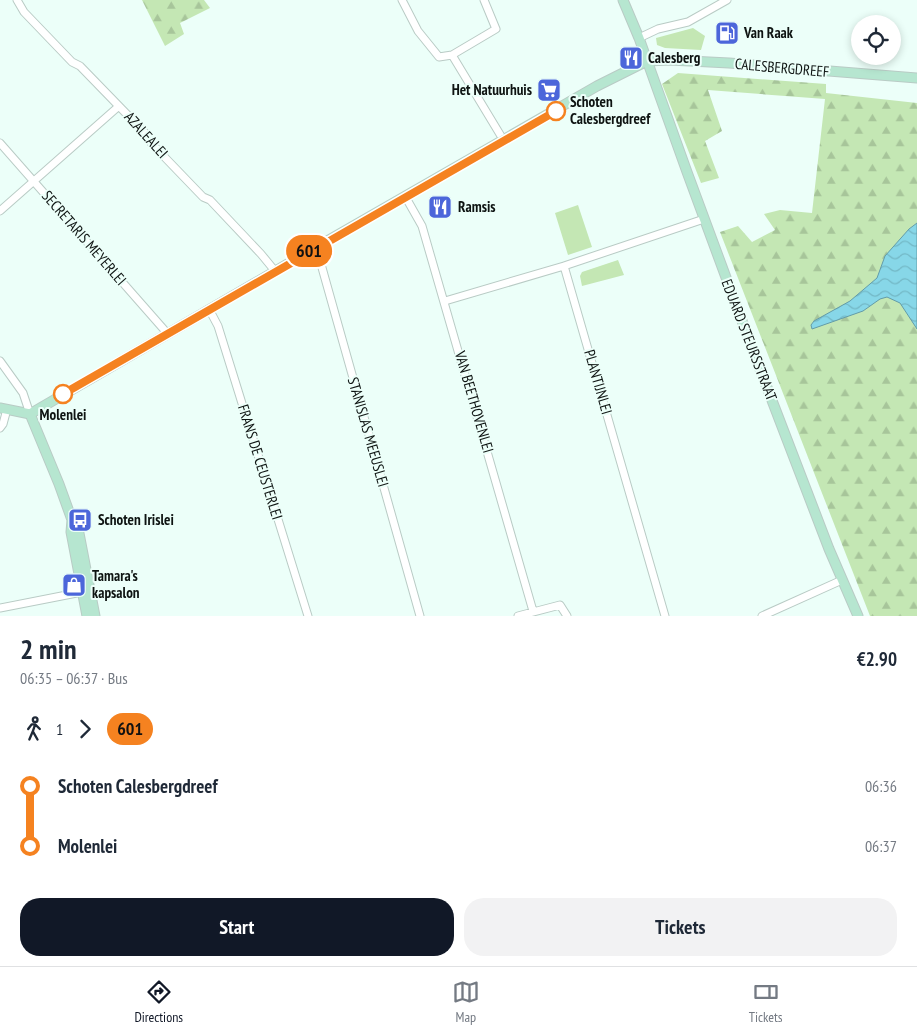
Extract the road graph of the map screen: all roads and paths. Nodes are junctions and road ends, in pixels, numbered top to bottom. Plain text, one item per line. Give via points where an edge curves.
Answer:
1 (16, 0) edge
2 (402, 0) edge
3 (484, 0) edge
4 (624, 0) edge
5 (727, 0) edge
6 (639, 38) junction
7 (452, 55) junction
8 (647, 61) junction
9 (917, 78) edge
10 (119, 106) junction
11 (504, 141) junction
12 (0, 143) edge
13 (34, 181) junction
14 (406, 196) junction
15 (0, 211) edge
16 (704, 219) junction
17 (315, 248) junction
18 (564, 266) junction
19 (275, 271) junction
20 (445, 301) junction
21 (209, 309) junction
22 (167, 334) junction
23 (0, 361) edge
24 (3, 409) edge
25 (30, 414) junction
26 (0, 428) edge
27 (842, 580) junction
28 (86, 592) junction
29 (0, 608) edge
30 (533, 611) junction
31 (87, 616) edge
32 (95, 616) edge
33 (308, 616) edge
34 (420, 616) edge
35 (518, 616) edge
36 (567, 616) edge
37 (666, 616) edge
38 (762, 616) edge
39 (858, 616) edge

1 - 10 street, AZALEALEI via 72,62 80,66
2 - 7 street via 418,32 435,53 439,57
3 - 7 street via 496,29
4 - 6 main road, EDUARD STEURSSTRAAT
5 - 6 street via 688,22
6 - 8 main road, EDUARD STEURSSTRAAT
7 - 11 street
8 - 9 main road, CALESBERGDREEF via 710,62
8 - 11 main road via 597,86
8 - 16 main road, EDUARD STEURSSTRAAT
10 - 13 street
10 - 19 street, AZALEALEI
11 - 14 main road
12 - 13 street, SECRETARIS MEYERLEI
13 - 15 street
13 - 22 street, SECRETARIS MEYERLEI
14 - 17 main road
14 - 20 street, VAN BEETHOVENLEI via 422,226
16 - 18 street
16 - 27 main road, EDUARD STEURSSTRAAT
17 - 19 main road
17 - 34 street, STANISLAS MEEUSLEI
18 - 20 street
18 - 37 street, PLANTIJNLEI
19 - 21 main road
20 - 30 street, VAN BEETHOVENLEI
21 - 22 main road
21 - 33 street, FRANS DE CEUSTERLEI via 218,326
22 - 25 main road
23 - 25 street via 23,393
24 - 25 main road
24 - 26 street
25 - 28 main road via 78,528
27 - 38 street
27 - 39 main road, EDUARD STEURSSTRAAT
28 - 29 street
28 - 31 main road
28 - 32 main road
30 - 35 street
30 - 36 street via 560,605

